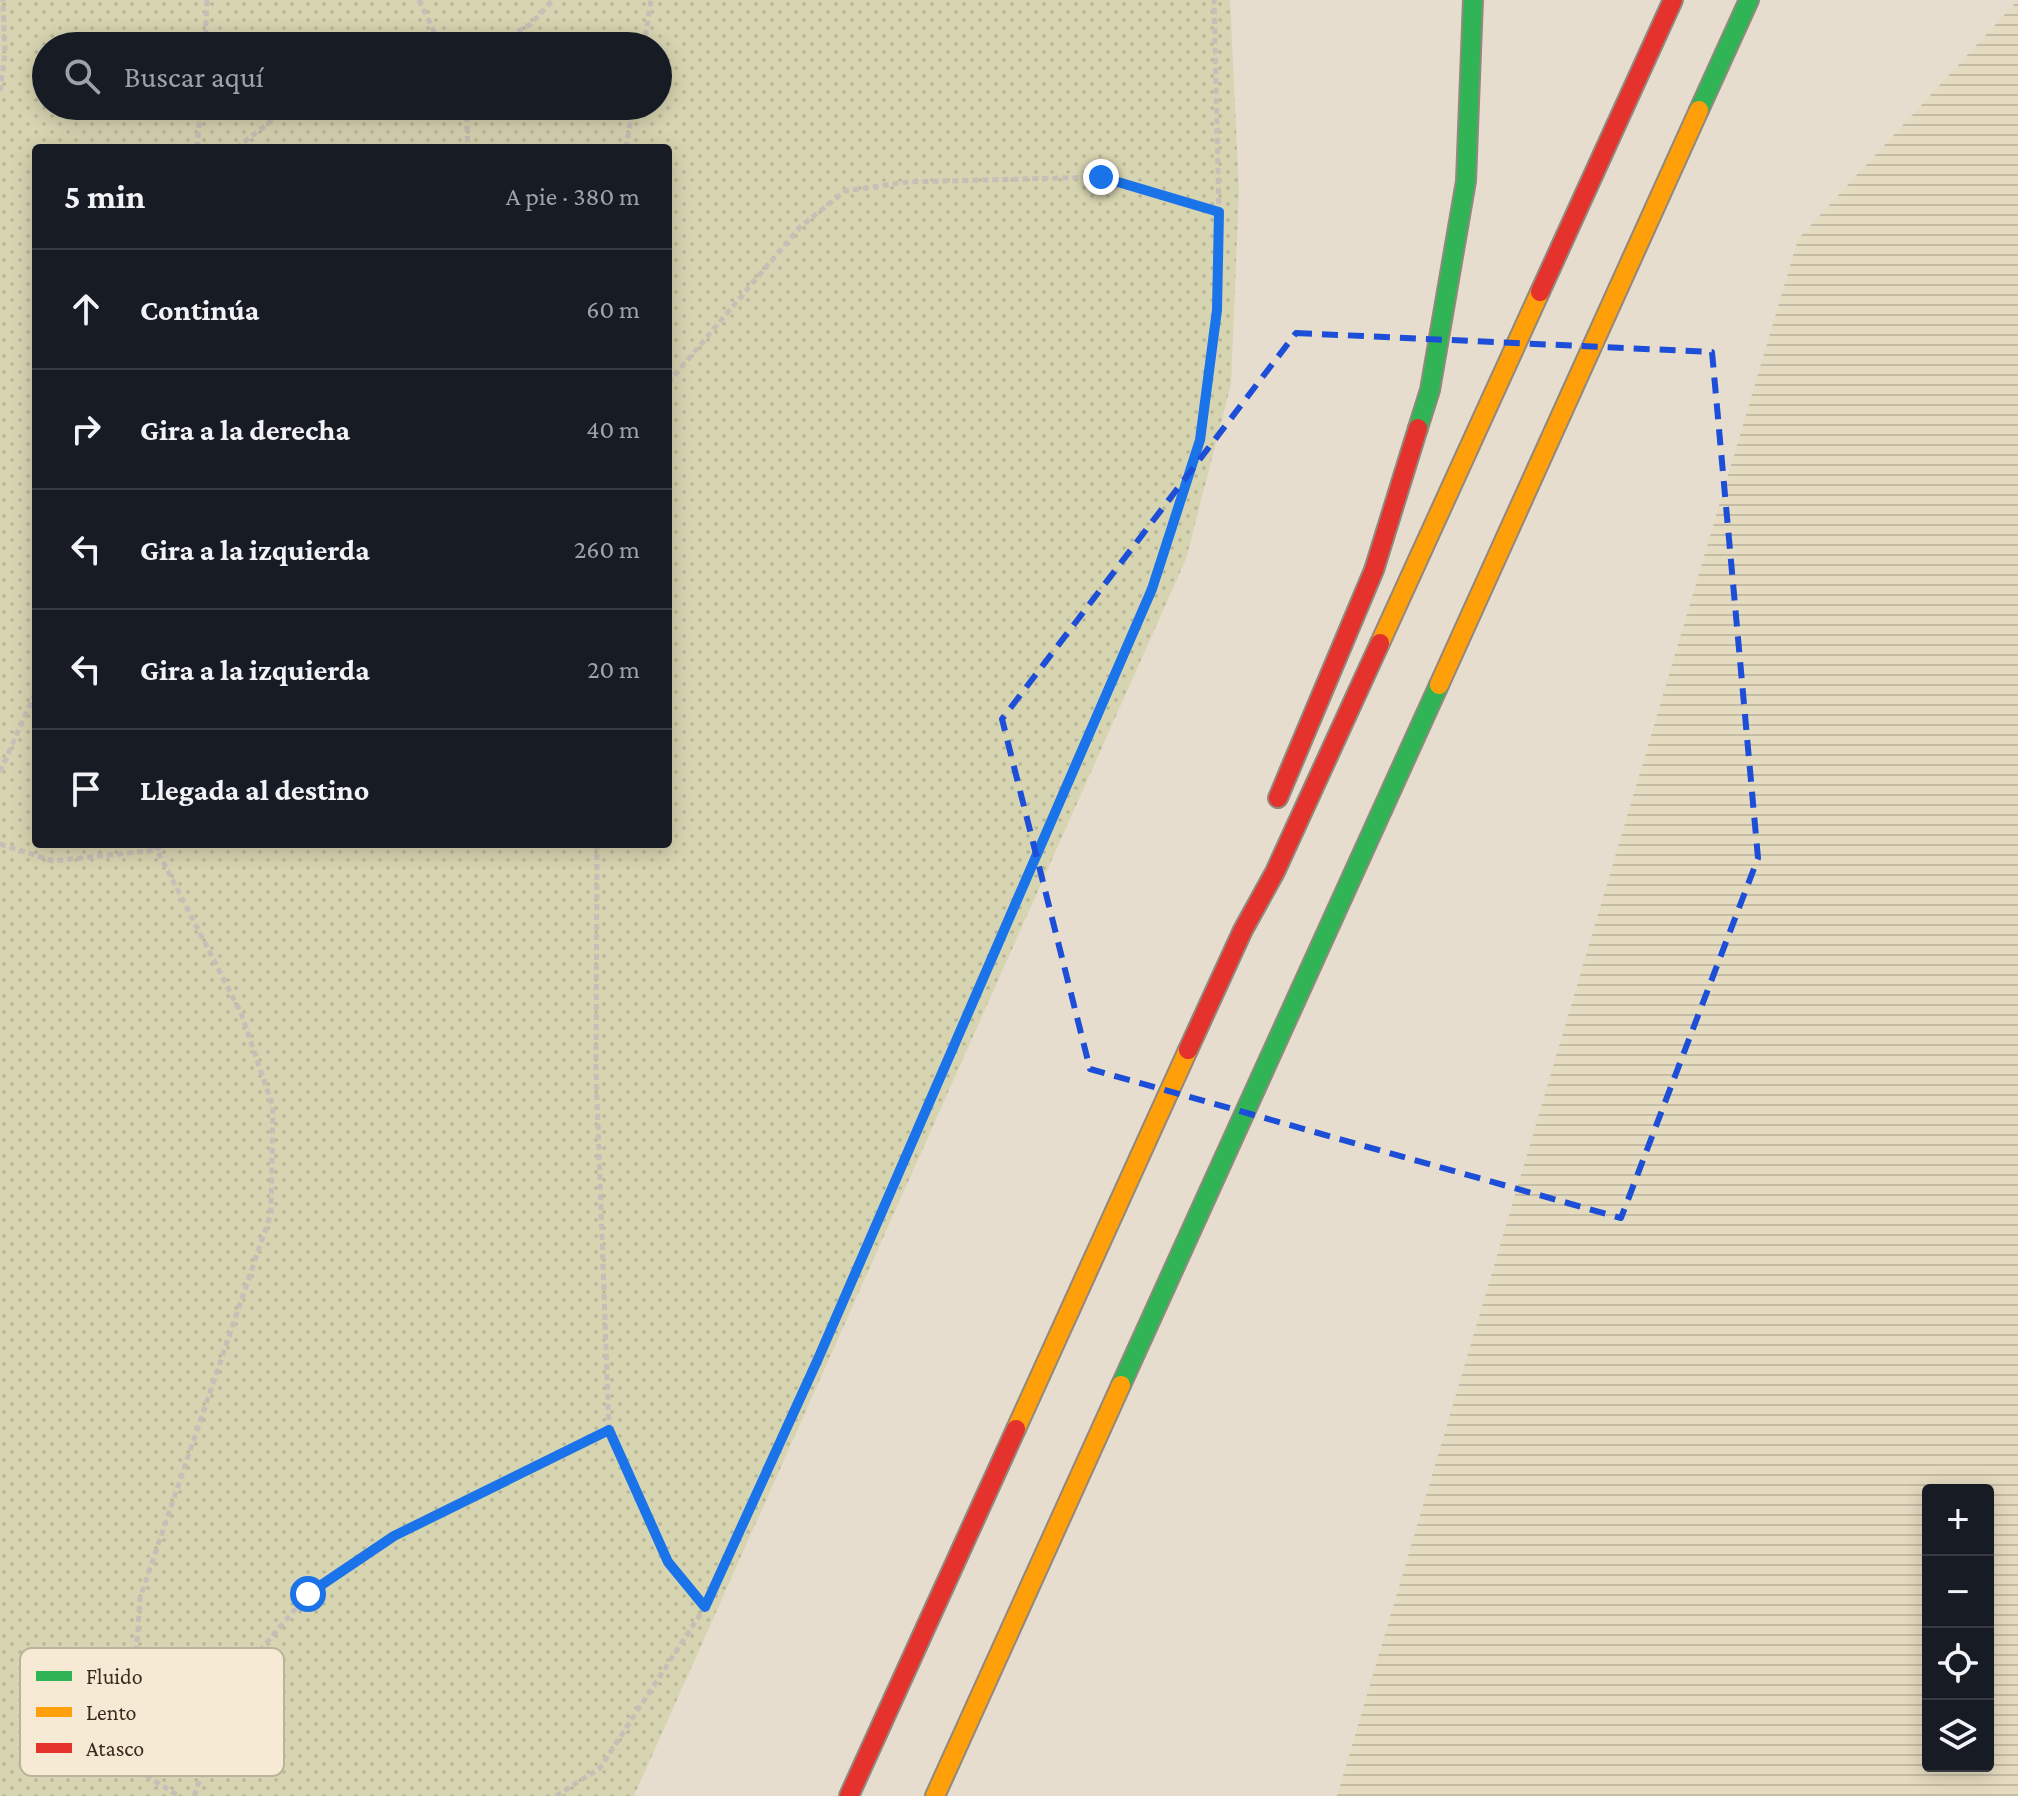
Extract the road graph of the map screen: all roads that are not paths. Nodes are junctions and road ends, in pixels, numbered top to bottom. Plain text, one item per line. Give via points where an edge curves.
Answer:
1 (1473, 0) edge
2 (1673, 0) edge
3 (1749, 0) edge
4 (1273, 808) dead end
5 (1251, 877) dead end
6 (1243, 930) junction
7 (849, 1796) edge
8 (935, 1796) edge

1 - 4 highway via 1466,181 1430,390 1374,570
2 - 6 highway via 1288,844
3 - 8 highway
5 - 6 highway
6 - 7 highway

